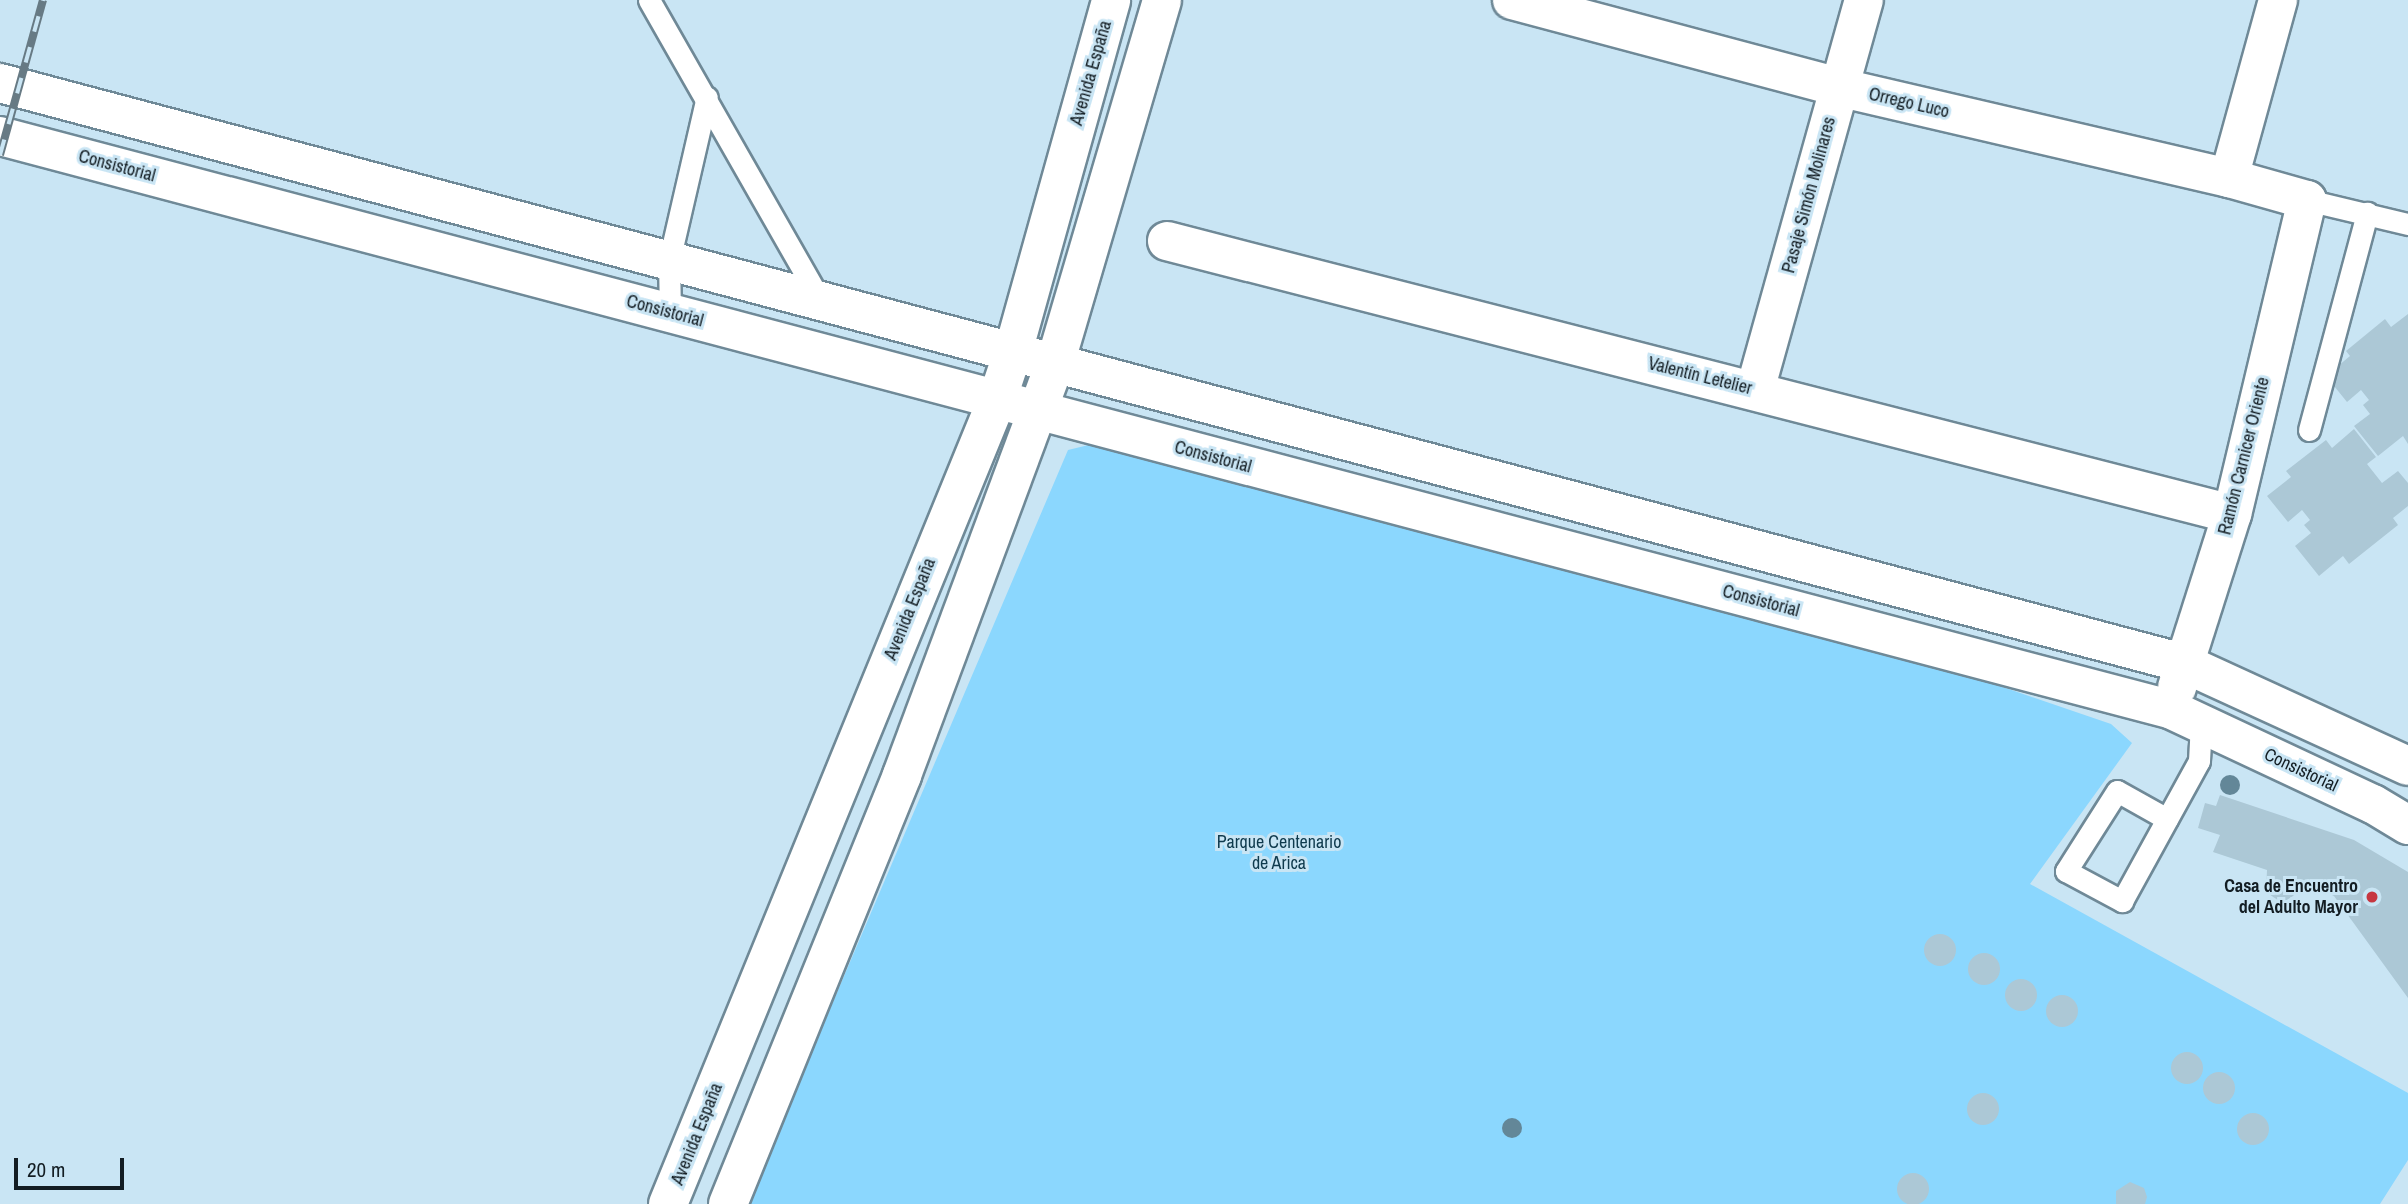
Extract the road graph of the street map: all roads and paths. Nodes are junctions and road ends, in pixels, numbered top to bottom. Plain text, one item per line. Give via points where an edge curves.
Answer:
1 (649, 0) edge
2 (1111, 0) edge
3 (1162, 0) edge
4 (1515, 0) edge
5 (1864, 0) edge
6 (2278, 0) edge
7 (0, 83) edge
8 (1838, 87) junction
9 (707, 97) junction
10 (0, 135) edge
11 (2229, 178) junction
12 (2307, 200) junction
13 (2367, 214) junction
14 (2408, 224) edge
15 (1167, 242) dead end
16 (669, 261) junction
17 (821, 301) junction
18 (670, 313) junction
19 (1013, 352) junction
20 (1055, 364) junction
21 (1755, 390) junction
22 (997, 400) junction
23 (1038, 410) junction
24 (2309, 430) dead end
25 (2232, 514) junction
26 (2183, 663) junction
27 (2186, 716) junction
28 (2408, 766) edge
29 (2167, 819) junction
30 (2408, 825) edge
31 (668, 1204) edge
32 (728, 1204) edge

1 - 9 lane
2 - 19 street, Avenida España
3 - 20 street
4 - 8 street, Orrego Luco
5 - 8 street, Pasaje Simón Molinares
6 - 11 street
7 - 16 street
8 - 11 street, Orrego Luco
8 - 21 street, Pasaje Simón Molinares
9 - 16 lane
9 - 17 lane
10 - 18 street, Consistorial
11 - 12 street, Orrego Luco
12 - 13 lane
12 - 25 street, Ramón Carnicer Oriente
13 - 14 lane
13 - 24 lane
15 - 21 street, Valentín Letelier
16 - 17 street
16 - 18 lane
17 - 19 street
18 - 22 street, Consistorial
19 - 20 street
19 - 22 street, Avenida España
20 - 23 street
20 - 26 street
21 - 25 street, Valentín Letelier
22 - 23 street, Consistorial
22 - 31 street, Avenida España
23 - 27 street, Consistorial
23 - 32 street via 902,775
25 - 26 street, Ramón Carnicer Oriente
26 - 27 street, Ramón Carnicer Oriente
26 - 28 street
27 - 29 lane via 2199,761
27 - 30 street, Consistorial via 2374,804
29 - 29 lane via 2122,901 2066,871 2117,791

